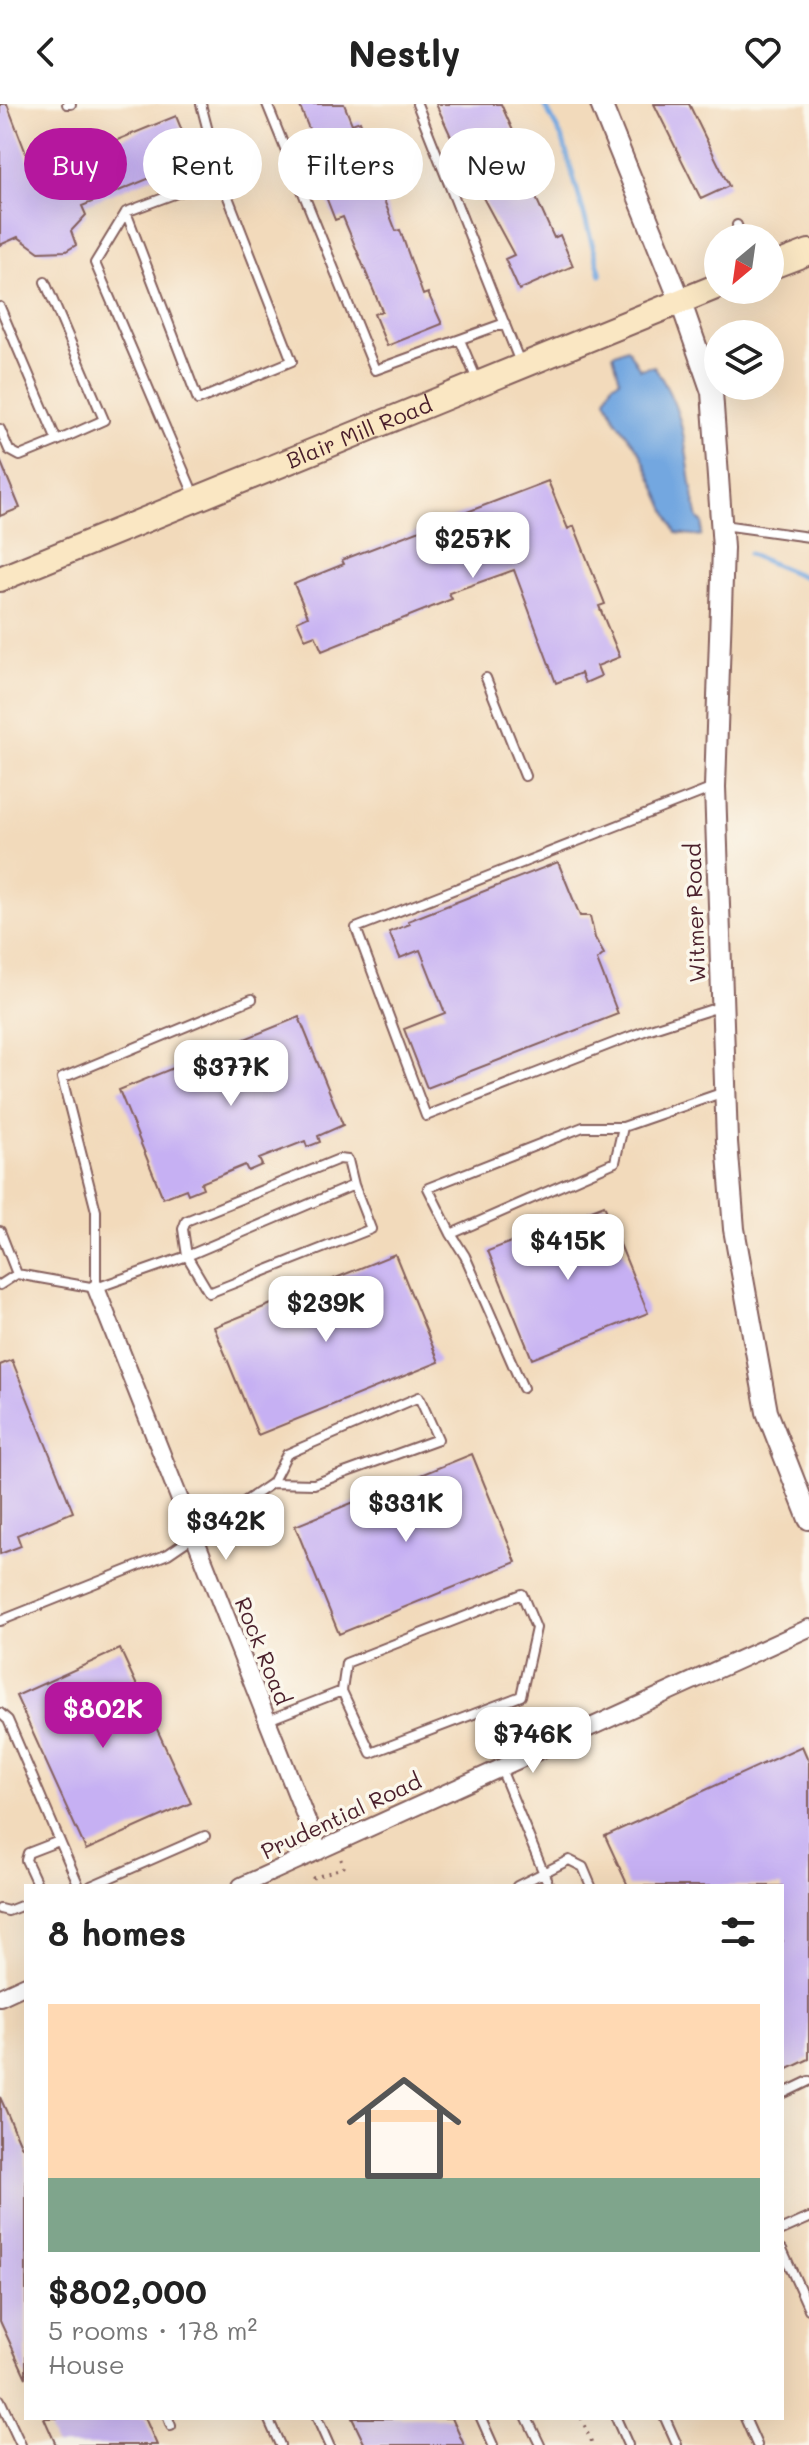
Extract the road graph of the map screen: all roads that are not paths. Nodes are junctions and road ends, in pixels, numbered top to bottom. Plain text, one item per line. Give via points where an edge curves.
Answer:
1 (201, 104) edge
2 (267, 104) edge
3 (417, 104) edge
4 (601, 104) edge
5 (207, 128) edge
6 (158, 200) edge
7 (229, 200) edge
8 (126, 212) junction
9 (809, 252) edge
10 (784, 262) edge
11 (45, 282) dead end
12 (704, 291) edge
13 (680, 300) junction
14 (0, 307) edge
15 (505, 323) junction
16 (460, 340) junction
17 (521, 366) junction
18 (477, 382) junction
19 (0, 429) edge
20 (57, 441) junction
21 (196, 499) junction
22 (722, 525) junction
23 (809, 537) edge
24 (0, 579) edge
25 (486, 678) dead end
26 (525, 776) dead end
27 (715, 787) junction
28 (252, 999) dead end
29 (722, 1006) junction
30 (725, 1092) junction
31 (623, 1127) junction
32 (354, 1185) junction
33 (0, 1231) edge
34 (451, 1234) junction
35 (187, 1256) junction
36 (17, 1274) junction
37 (0, 1285) edge
38 (96, 1288) junction
39 (523, 1388) dead end
40 (272, 1483) junction
41 (809, 1519) edge
42 (194, 1535) junction
43 (0, 1621) edge
44 (809, 1628) edge
45 (342, 1691) junction
46 (0, 1713) edge
47 (267, 1720) junction
48 (501, 1768) junction
49 (205, 1836) dead end
50 (59, 1841) junction
51 (319, 1851) junction
52 (544, 1874) junction
53 (37, 1884) edge
54 (78, 1884) edge
55 (96, 1884) edge
56 (245, 1884) edge
57 (522, 1884) edge
58 (548, 1884) edge
59 (590, 1884) edge
60 (24, 1905) edge
61 (0, 1909) edge
62 (24, 1986) edge
63 (0, 1997) edge
64 (809, 2081) edge
65 (784, 2093) edge
66 (809, 2218) edge
67 (784, 2229) edge
68 (784, 2253) edge
69 (809, 2309) edge
70 (0, 2400) edge
71 (269, 2420) edge
72 (318, 2420) edge
73 (482, 2420) edge
74 (528, 2420) edge
75 (617, 2420) edge
76 (666, 2420) edge
77 (746, 2420) edge
78 (277, 2444) edge
79 (21, 2445) edge
80 (329, 2445) edge
81 (493, 2445) edge
82 (540, 2445) edge
83 (628, 2445) edge
84 (677, 2445) edge
85 (757, 2445) edge

1 - 5 lane
2 - 16 lane via 375,370
3 - 15 lane
4 - 13 street, Witmer Road
6 - 8 lane
7 - 8 lane via 292,361 198,400
8 - 21 lane via 95,263
9 - 10 main road
11 - 20 lane via 104,420
12 - 13 main road, Blair Mill Road
13 - 17 main road, Blair Mill Road
13 - 22 street, Witmer Road via 712,392
14 - 20 lane
15 - 16 lane
15 - 17 lane
16 - 18 lane
17 - 18 main road, Blair Mill Road
18 - 21 main road, Blair Mill Road
19 - 20 lane via 9,450 20,456
21 - 24 main road, Blair Mill Road
22 - 23 lane
22 - 27 street, Witmer Road
25 - 26 lane
27 - 29 street, Witmer Road
27 - 29 lane via 356,928 426,1116
28 - 38 lane via 62,1078 96,1211
29 - 30 street, Witmer Road
30 - 31 lane
30 - 41 street, Witmer Road via 734,1229 767,1412
31 - 34 lane via 615,1162
31 - 34 lane via 583,1127 428,1188
32 - 35 lane
32 - 35 lane via 348,1160 339,1159 186,1221
32 - 35 lane via 371,1229 209,1293
33 - 36 lane
34 - 39 lane
35 - 38 lane
36 - 37 lane
36 - 38 lane
38 - 42 street, Rock Road
40 - 40 lane via 314,1484 438,1439 419,1397 287,1454
40 - 42 lane
42 - 43 lane via 168,1554
42 - 47 street, Rock Road
44 - 48 street, Prudential Road
45 - 45 lane via 371,1753 521,1696 536,1628 522,1594 346,1663
45 - 47 lane
46 - 50 lane via 8,1720
47 - 51 street, Rock Road
48 - 51 street, Prudential Road
48 - 52 lane
49 - 55 lane
50 - 53 lane via 28,1853
50 - 54 lane
51 - 56 street, Prudential Road
52 - 57 lane
52 - 58 lane
52 - 59 lane via 574,1860
60 - 61 lane
62 - 63 street
64 - 65 lane
66 - 67 lane
68 - 69 lane
70 - 79 lane
71 - 78 lane
72 - 80 lane
73 - 81 lane
74 - 82 lane
75 - 83 lane
76 - 84 lane
77 - 85 lane

